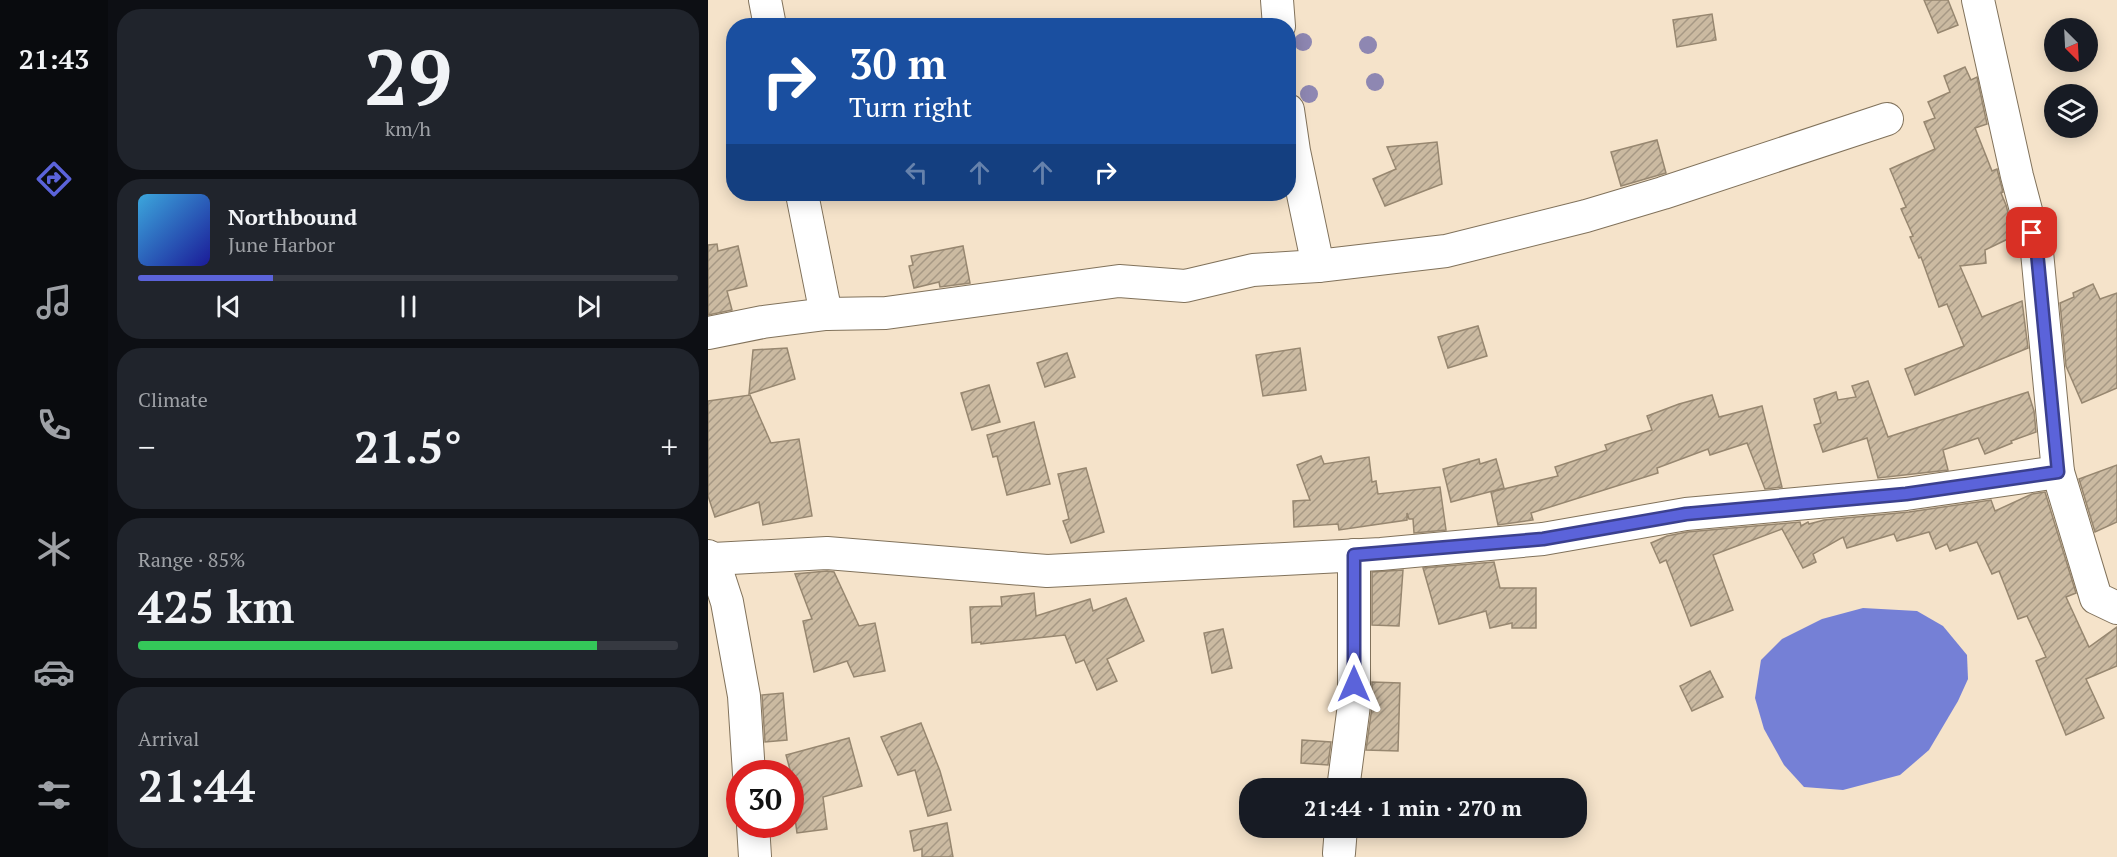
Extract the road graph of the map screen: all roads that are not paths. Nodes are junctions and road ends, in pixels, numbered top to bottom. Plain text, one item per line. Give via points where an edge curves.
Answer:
1 (765, 0) edge
2 (1277, 0) edge
3 (1978, 0) edge
4 (768, 18) edge
5 (1278, 18) edge
6 (1887, 119) dead end
7 (1296, 161) edge
8 (803, 201) edge
9 (1318, 267) junction
10 (826, 314) junction
11 (708, 333) edge
12 (2058, 472) junction
13 (1354, 555) junction
14 (711, 558) edge
15 (2117, 608) edge
16 (748, 760) edge
17 (1344, 778) edge
18 (754, 838) edge
19 (755, 857) edge

1 - 4 street
2 - 5 street
3 - 12 street via 2037,252
6 - 9 street via 1586,216 1446,251
7 - 9 street
8 - 10 street
9 - 10 street via 1253,270 1185,286 1119,281 886,313
10 - 11 street
12 - 13 street via 1906,494 1686,514 1543,539
12 - 15 street via 2096,598
13 - 14 street via 1047,571 827,553
13 - 17 street via 1354,705
14 - 16 street via 727,602 744,696
18 - 19 street

